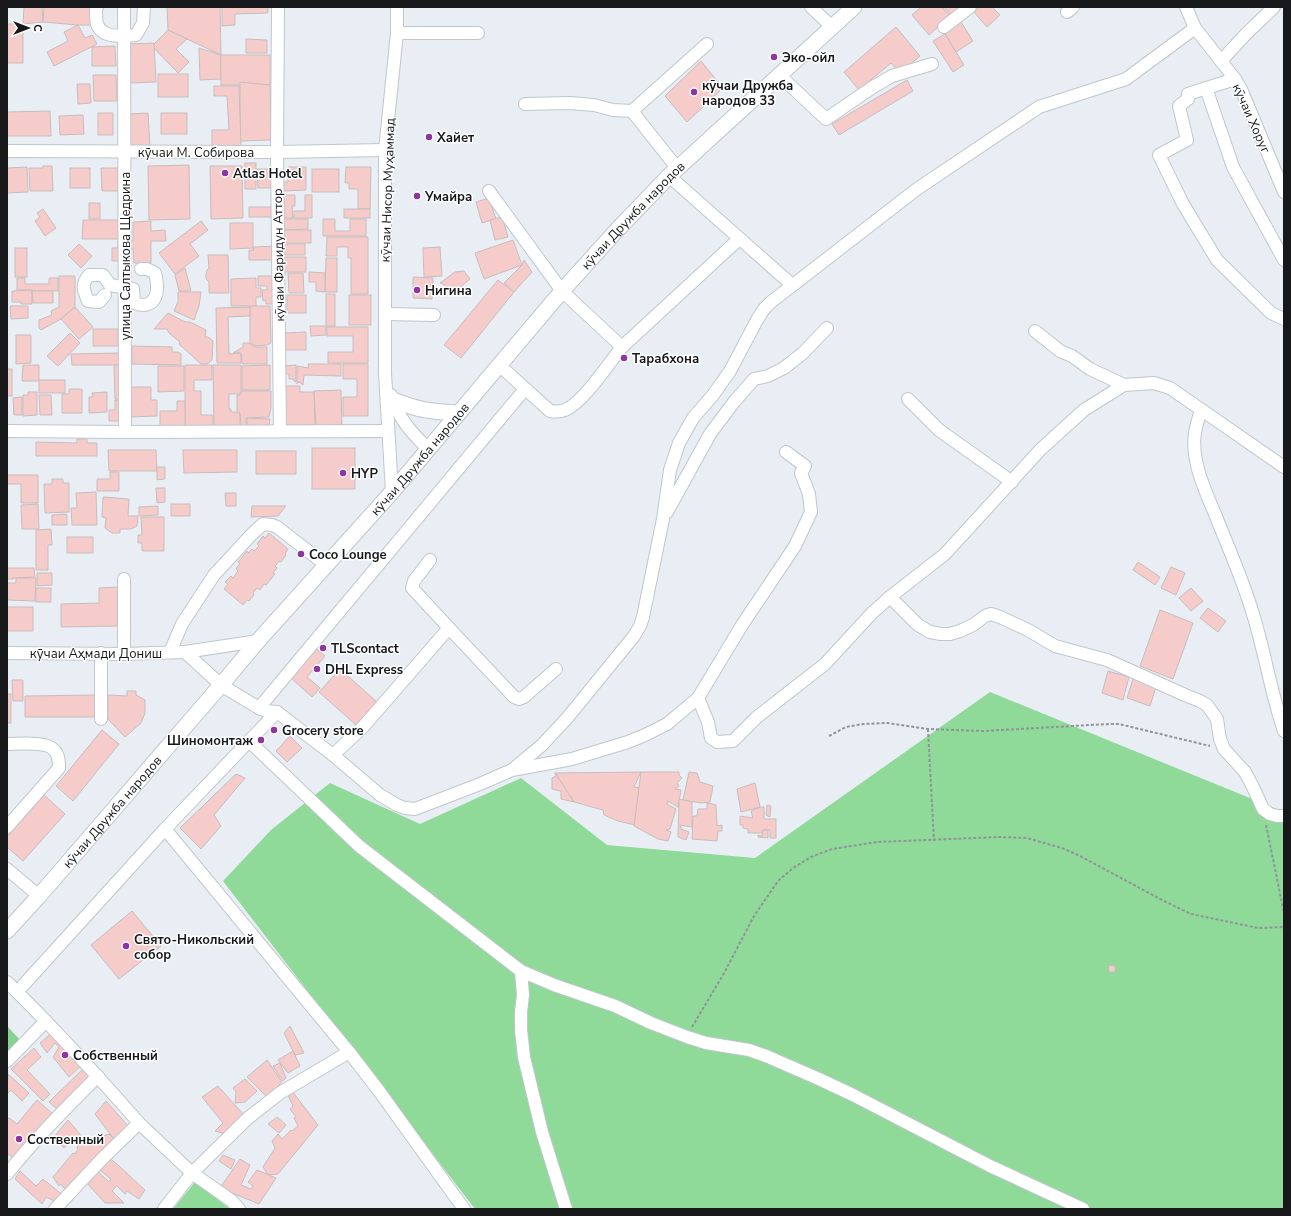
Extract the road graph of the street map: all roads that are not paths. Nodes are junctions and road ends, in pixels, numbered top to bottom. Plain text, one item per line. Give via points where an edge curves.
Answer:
1 (97, 7) edge
2 (124, 7) edge
3 (144, 7) edge
4 (278, 7) edge
5 (397, 7) edge
6 (811, 7) edge
7 (854, 7) edge
8 (970, 7) edge
9 (1186, 7) edge
10 (1274, 7) edge
11 (832, 27) junction
12 (944, 27) dead end
13 (1195, 28) junction
14 (397, 33) junction
15 (478, 33) dead end
16 (124, 36) junction
17 (707, 44) dead end
18 (1221, 61) junction
19 (932, 64) dead end
20 (779, 75) junction
21 (1235, 79) junction
22 (1206, 88) junction
23 (525, 104) dead end
24 (632, 111) junction
25 (385, 150) junction
26 (7, 151) edge
27 (125, 152) junction
28 (276, 152) junction
29 (673, 172) junction
30 (489, 191) dead end
31 (1284, 192) edge
32 (739, 239) junction
33 (1284, 260) edge
34 (140, 269) dead end
35 (791, 284) junction
36 (125, 288) junction
37 (562, 291) junction
38 (105, 295) dead end
39 (385, 314) junction
40 (434, 315) dead end
41 (1284, 319) edge
42 (827, 328) dead end
43 (1035, 331) dead end
44 (622, 347) junction
45 (499, 366) junction
46 (385, 373) junction
47 (1124, 385) junction
48 (525, 389) junction
49 (908, 399) dead end
50 (393, 400) junction
51 (1201, 410) junction
52 (459, 413) junction
53 (7, 431) edge
54 (280, 431) junction
55 (388, 431) junction
56 (125, 432) junction
57 (428, 449) junction
58 (786, 452) dead end
59 (1284, 467) edge
60 (1012, 482) junction
61 (392, 492) junction
62 (663, 519) junction
63 (430, 560) dead end
64 (326, 565) junction
65 (124, 579) dead end
66 (890, 597) junction
67 (449, 628) junction
68 (258, 641) junction
69 (170, 652) junction
70 (185, 652) junction
71 (7, 653) edge
72 (101, 654) junction
73 (124, 654) junction
74 (556, 668) dead end
75 (221, 685) junction
76 (698, 698) junction
77 (259, 708) junction
78 (276, 712) junction
79 (101, 719) dead end
80 (1284, 731) edge
81 (249, 741) junction
82 (7, 744) edge
83 (333, 755) junction
84 (512, 770) junction
85 (1284, 816) edge
86 (7, 827) edge
87 (165, 830) junction
88 (7, 869) edge
89 (39, 896) junction
90 (7, 932) edge
91 (521, 971) junction
92 (7, 982) edge
93 (17, 992) junction
94 (46, 1021) junction
95 (349, 1052) junction
96 (7, 1061) edge
97 (98, 1076) junction
98 (139, 1123) junction
99 (192, 1173) junction
100 (7, 1174) edge
101 (55, 1209) edge
102 (164, 1209) edge
103 (239, 1209) edge
104 (464, 1209) edge
105 (566, 1209) edge
106 (1083, 1209) edge

1 - 16 street via 97,25 111,35
2 - 16 street, улица Салтыкова Щедрина
3 - 16 street via 143,23 136,35
4 - 28 street, кӯчаи Фаридун Аттор
5 - 14 street, кӯчаи Нисор Муҳаммад
6 - 11 street
7 - 11 main road, кӯчаи Дружба народов
8 - 12 street
9 - 13 street, кӯчаи Хоруг
10 - 18 street
11 - 20 main road, кӯчаи Дружба народов
13 - 18 street, кӯчаи Хоруг
13 - 35 street via 1126,80 1039,107 917,189
14 - 15 street
14 - 25 street, кӯчаи Нисор Муҳаммад
16 - 27 street, улица Салтыкова Щедрина
17 - 24 street
18 - 21 street, кӯчаи Хоруг
19 - 20 street via 892,76 826,119
20 - 29 main road, кӯчаи Дружба народов
21 - 22 street
21 - 31 street, кӯчаи Хоруг
22 - 33 street via 1233,167
22 - 41 street via 1188,94 1188,99 1179,106 1187,140 1159,155 1183,204 1217,260 1271,313
23 - 24 street via 594,104 613,110
24 - 29 street
25 - 28 street, кӯчаи М. Собирова
25 - 39 street, кӯчаи Нисор Муҳаммад
26 - 27 street, кӯчаи М. Собирова
27 - 28 street, кӯчаи М. Собирова
27 - 36 street, улица Салтыкова Щедрина
28 - 54 street, кӯчаи Фаридун Аттор
29 - 32 street
29 - 37 main road, кӯчаи Дружба народов
30 - 37 street
32 - 35 street
32 - 44 street
34 - 36 street via 155,273 156,295 151,302 143,305 134,303 133,289
35 - 62 street via 764,309 730,371 693,418 679,443 670,470
36 - 38 street via 110,285 103,275 89,275 84,281 83,289 88,301 99,302
36 - 56 street, улица Салтыкова Щедрина
37 - 44 street
37 - 45 main road, кӯчаи Дружба народов
39 - 40 street
39 - 46 street, кӯчаи Нисор Муҳаммад
42 - 62 street via 784,368 768,376 754,379 734,402 710,434
43 - 47 street via 1060,351
44 - 48 street via 582,397 566,409 550,411
45 - 48 street
45 - 52 main road, кӯчаи Дружба народов
46 - 50 street, кӯчаи Нисор Муҳаммад
46 - 55 street, кӯчаи Нисор Муҳаммад
47 - 51 street via 1154,383 1170,388
47 - 60 street via 1084,410 1040,450
48 - 77 street
49 - 60 street via 939,430
50 - 52 main road via 422,410
50 - 57 street, кӯчаи Нисор Муҳаммад via 406,427
51 - 59 street
51 - 80 street via 1194,431 1196,461 1253,614
52 - 57 main road, кӯчаи Дружба народов
53 - 56 street
54 - 55 street
54 - 56 street
55 - 61 street, кӯчаи Нисор Муҳаммад
57 - 61 main road, кӯчаи Дружба народов
58 - 76 street via 805,466 801,473 809,494 811,512 795,546 742,625
60 - 66 street via 945,554
61 - 64 main road, кӯчаи Дружба народов
62 - 84 street via 640,626 568,718 542,745
63 - 67 street via 414,581 412,588
64 - 68 main road, кӯчаи Дружба народов
64 - 69 street via 277,527 263,524 214,575 182,624
65 - 73 street
66 - 76 street via 825,664 757,717 733,741 718,742 711,738 708,722
66 - 85 street via 918,625 930,632 950,634 991,614 1056,646 1107,660 1185,696 1200,700 1217,719 1224,750 1245,772 1262,809 1270,814
67 - 74 street via 514,697 519,699
67 - 83 street via 363,727
68 - 70 street, кӯчаи Аҳмади Дониш
68 - 75 main road, кӯчаи Дружба народов
69 - 70 street, кӯчаи Аҳмади Дониш
69 - 73 street, кӯчаи Аҳмади Дониш
70 - 75 street
71 - 72 street, кӯчаи Аҳмади Дониш
72 - 73 street, кӯчаи Аҳмади Дониш
72 - 79 street
75 - 77 street
75 - 89 main road, кӯчаи Дружба народов
76 - 84 street via 667,724 628,742 572,760
77 - 78 street
78 - 81 street
78 - 83 street
81 - 87 street
81 - 91 street via 359,846
82 - 86 street via 46,745 54,749 59,758 59,768
83 - 84 street via 380,795 397,805 415,809
87 - 93 street
87 - 95 street
88 - 89 street
89 - 90 main road, кӯчаи Дружба народов
91 - 105 street via 521,1030 524,1057 542,1132
91 - 106 street via 615,1006 687,1037 748,1050 819,1078 990,1166
92 - 93 street
93 - 94 street
94 - 96 street
94 - 97 street
95 - 99 street via 264,1105
95 - 104 street
97 - 98 street
97 - 100 street via 50,1124
98 - 99 street
98 - 101 street
99 - 102 street
99 - 103 street via 232,1201

